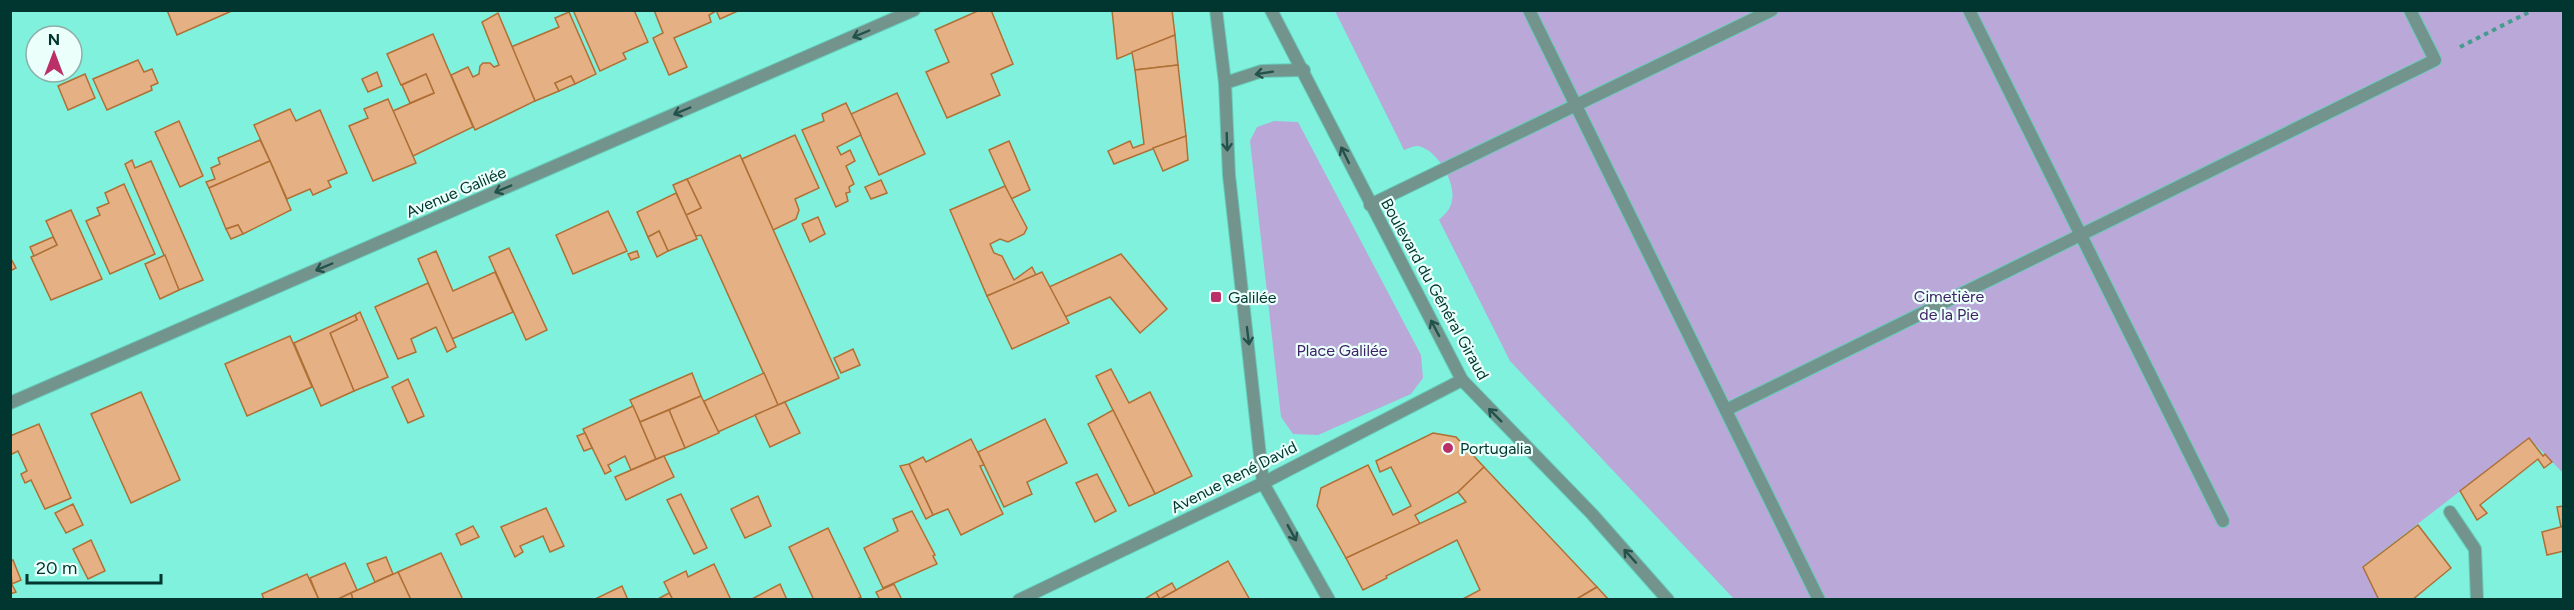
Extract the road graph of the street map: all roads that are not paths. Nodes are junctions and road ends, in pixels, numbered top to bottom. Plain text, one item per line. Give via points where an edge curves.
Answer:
1 (914, 10) edge
2 (1216, 10) edge
3 (1271, 10) edge
4 (1528, 10) edge
5 (1772, 10) edge
6 (1969, 10) edge
7 (2410, 10) edge
8 (1304, 70) junction
9 (1225, 83) junction
10 (1576, 106) junction
11 (1370, 205) junction
12 (2080, 234) junction
13 (1462, 380) junction
14 (10, 403) edge
15 (1726, 410) junction
16 (1263, 483) junction
17 (2450, 512) dead end
18 (2223, 521) dead end
19 (1019, 600) edge
20 (1329, 600) edge
21 (1668, 600) edge
22 (1819, 600) edge
23 (2477, 600) edge

1 -> 14 street, Avenue Galilée
2 - 9 street
3 - 8 street, Boulevard du Général Giraud
4 - 10 street
5 - 10 street
6 - 12 street
7 - 12 street via 2435,60
8 -> 9 street via 1263,71
11 -> 8 street, Boulevard du Général Giraud
9 -> 16 street via 1229,175
10 - 11 street
10 - 15 street
13 -> 11 street, Boulevard du Général Giraud
12 - 15 street
12 - 18 street
13 - 16 street, Avenue René David
21 -> 13 street, Boulevard du Général Giraud via 1592,514
15 - 22 street
16 - 19 street, Avenue René David
16 -> 20 street
17 - 23 street via 2475,549

